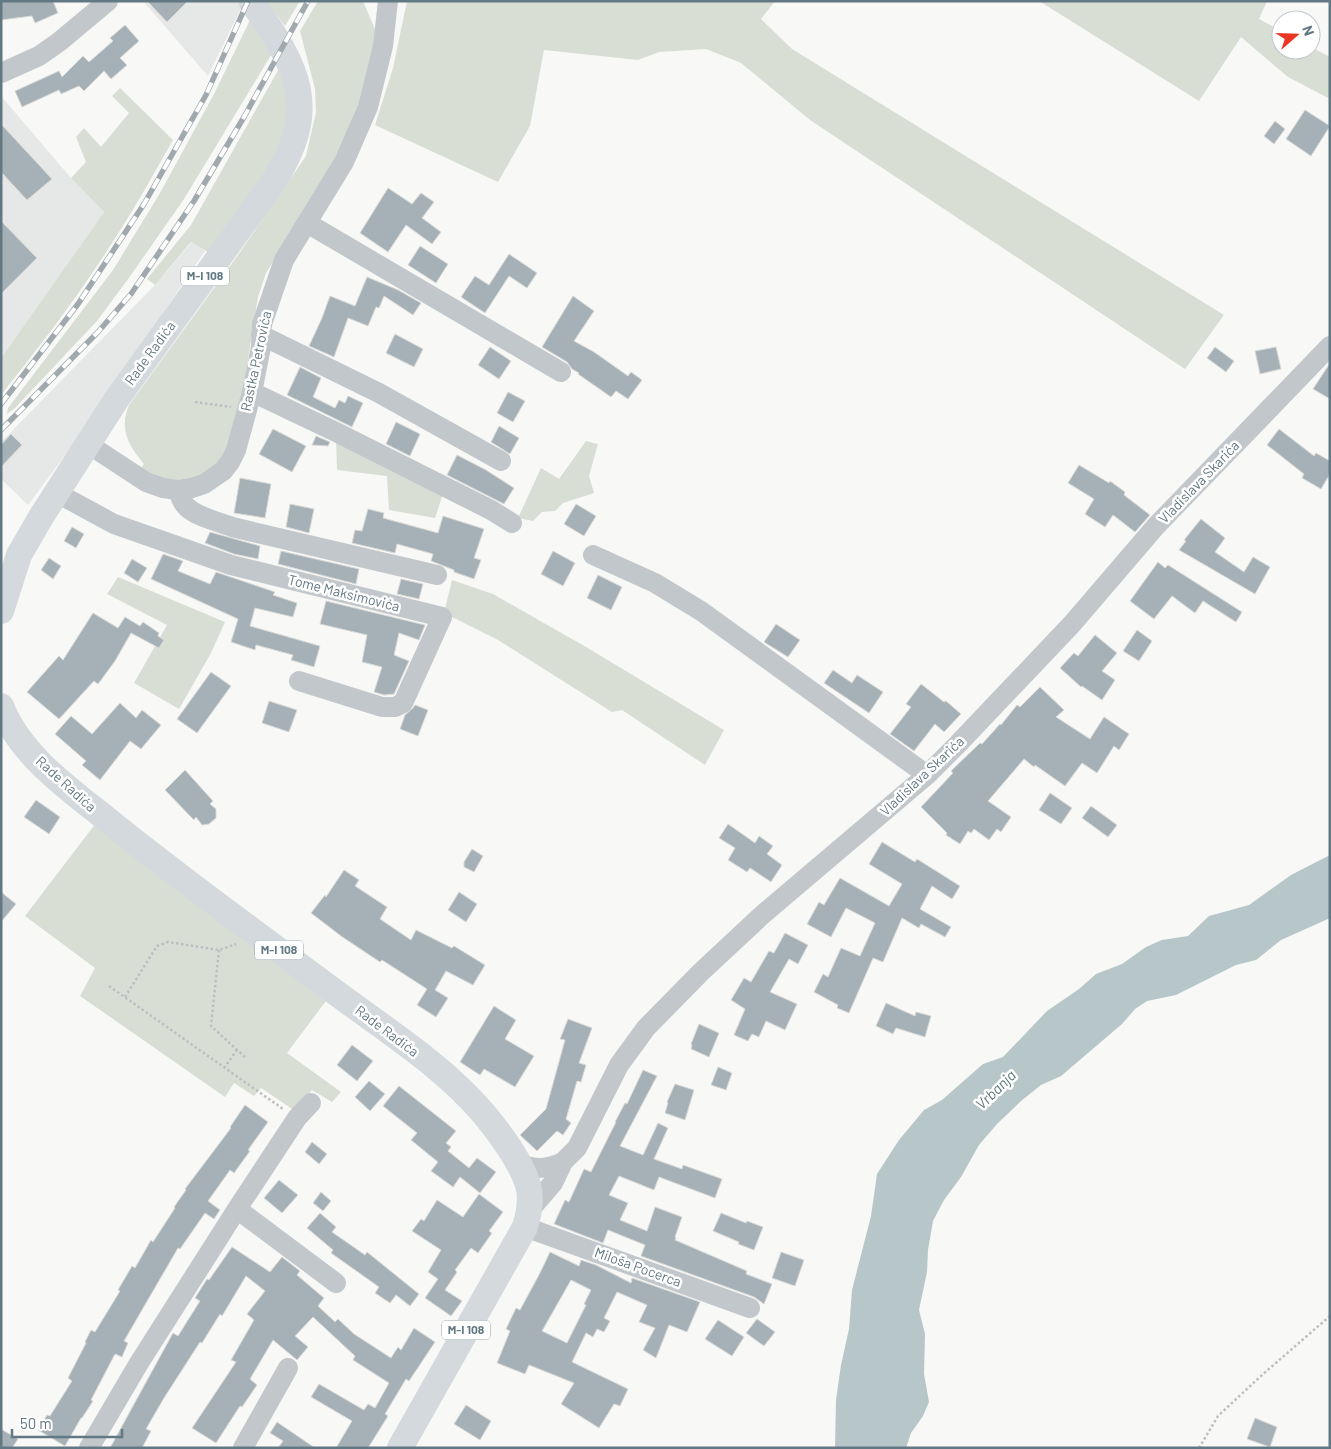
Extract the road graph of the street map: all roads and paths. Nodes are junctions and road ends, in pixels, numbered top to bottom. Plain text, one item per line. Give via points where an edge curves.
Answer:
1 (108, 1) edge
2 (251, 1) edge
3 (388, 1) edge
4 (1, 73) edge
5 (307, 223) junction
6 (261, 335) junction
7 (1326, 356) edge
8 (561, 372) dead end
9 (249, 401) junction
10 (195, 402) dead end
11 (88, 444) junction
12 (501, 461) dead end
13 (178, 490) junction
14 (57, 493) junction
15 (512, 523) dead end
16 (593, 555) dead end
17 (10, 556) edge
18 (437, 575) dead end
19 (3, 598) edge
20 (300, 681) dead end
21 (1, 706) edge
22 (927, 775) junction
23 (253, 931) junction
24 (219, 950) junction
25 (109, 986) dead end
26 (125, 997) junction
27 (237, 1050) junction
28 (246, 1058) dead end
29 (224, 1068) junction
30 (311, 1103) dead end
31 (297, 1118) junction
32 (563, 1162) junction
33 (518, 1164) junction
34 (237, 1209) junction
35 (527, 1219) junction
36 (336, 1282) dead end
37 (750, 1308) dead end
38 (1330, 1316) edge
39 (288, 1368) dead end
40 (89, 1448) edge
41 (243, 1448) edge
42 (400, 1448) edge
43 (1199, 1448) edge

1 - 4 street via 39,56
2 - 11 main road, Rade Radića / M-I 108 via 290,65 299,99 296,134 282,168
3 - 5 street, Rastka Petrovića via 368,107 344,162
5 - 6 street, Rastka Petrovića via 284,260
5 - 8 street
6 - 9 street, Rastka Petrovića
6 - 12 street via 379,393
7 - 22 street, Vladislava Skarića via 1156,526 1072,624
9 - 10 path
9 - 13 street, Rastka Petrovića via 236,450 223,471 204,484
9 - 15 street via 336,432
11 - 13 street, Rastka Petrovića via 146,482
11 - 14 main road, Rade Radića / M-I 108
13 - 18 street via 188,509 232,527
14 - 17 main road, Rade Radića / M-I 108
14 - 20 street, Tome Maksimovića via 114,524 231,565 442,617 403,703 395,707 382,707
16 - 22 street via 655,583 700,611
17 - 19 main road, Rade Radića / M-I 108
21 - 23 main road, Rade Radića / M-I 108 via 28,749 62,784
22 - 32 street, Vladislava Skarića via 761,916 646,1028 619,1064 577,1148
23 - 24 path via 238,943
23 - 33 main road, Rade Radića / M-I 108 via 452,1081 484,1115
24 - 26 path via 168,942 157,946
24 - 27 path via 211,1026
25 - 26 path
26 - 29 path
27 - 28 path
27 - 29 path
29 - 31 path
30 - 31 street
31 - 34 street
32 - 33 street via 539,1169
32 - 35 street, Vladislava Skarića via 553,1183
33 - 35 main road, Rade Radića / M-I 108 via 528,1186
34 - 36 street
34 - 40 street
35 - 37 street, Miloša Pocerca
35 - 42 main road, M-I 108
38 - 43 path via 1218,1416
39 - 41 street

